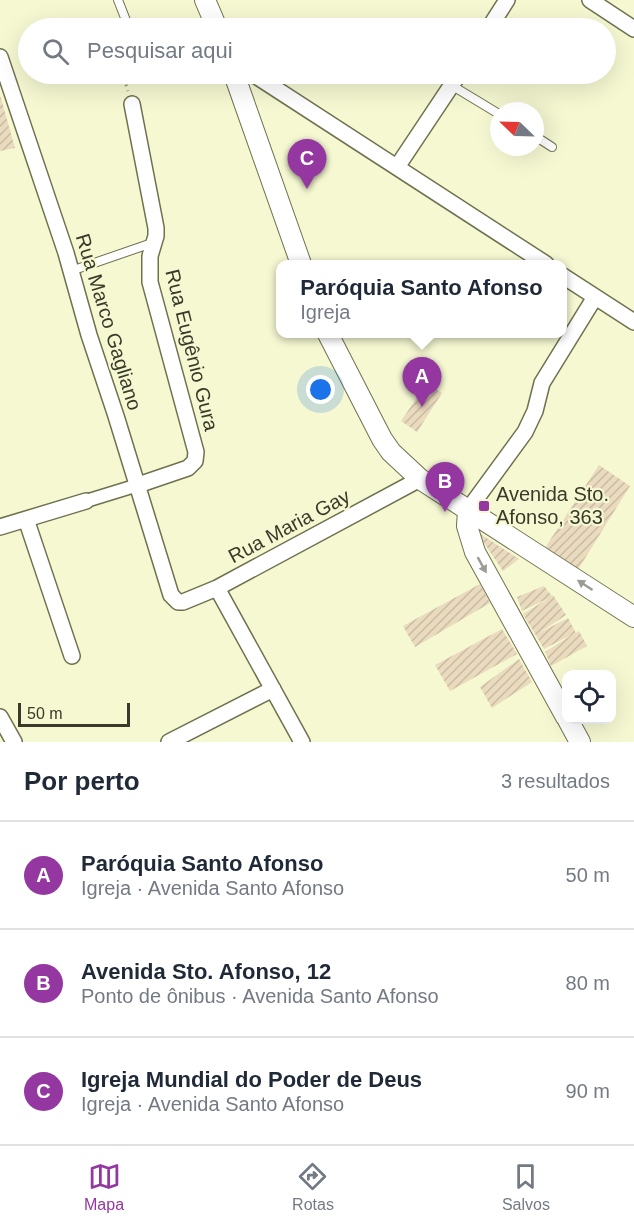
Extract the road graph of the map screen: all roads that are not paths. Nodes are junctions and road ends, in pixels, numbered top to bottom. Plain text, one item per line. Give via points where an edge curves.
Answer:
1 (118, 0) edge
2 (206, 0) edge
3 (507, 0) edge
4 (590, 0) edge
5 (125, 18) edge
6 (212, 18) edge
7 (495, 18) edge
8 (634, 29) edge
9 (0, 57) edge
10 (238, 84) edge
11 (268, 84) edge
12 (452, 84) edge
13 (461, 84) edge
14 (132, 104) dead end
15 (490, 107) edge
16 (544, 142) edge
17 (552, 147) dead end
18 (397, 167) junction
19 (155, 242) junction
20 (300, 260) edge
21 (540, 260) edge
22 (71, 271) junction
23 (567, 279) edge
24 (596, 297) junction
25 (631, 315) edge
26 (331, 338) edge
27 (420, 479) junction
28 (138, 485) junction
29 (86, 501) joint
30 (468, 510) junction
31 (26, 519) junction
32 (0, 527) edge
33 (217, 588) junction
34 (175, 600) joint
35 (634, 617) edge
36 (72, 656) dead end
37 (273, 689) junction
38 (562, 709) edge
39 (0, 717) edge
40 (570, 724) edge
41 (14, 742) edge
42 (169, 742) edge
43 (302, 742) edge
44 (580, 742) edge

1 - 5 lane
2 - 6 street
3 - 7 street
4 - 8 street
9 - 22 street, Rua Marco Gagliano
10 - 20 street
11 - 18 street
12 - 18 street
13 - 15 lane
14 - 19 street, Rua Eugênio Gura via 156,228
16 - 17 lane
18 - 21 street
19 - 22 lane
19 - 28 street, Rua Eugênio Gura via 150,256 150,282 196,452 193,465 188,468
22 - 28 street, Rua Marco Gagliano
23 - 24 street
24 - 25 street
24 - 30 street via 542,383 525,432
26 - 27 street via 382,439
27 - 30 street
27 - 33 street, Rua Maria Gay
28 - 29 street
28 - 34 street, Rua Marco Gagliano
29 - 31 street
35 -> 30 street
30 -> 38 street via 467,526 475,552
31 - 32 street
31 - 36 street
33 - 34 street, Rua Maria Gay via 183,602
33 - 37 street
37 - 42 street
37 - 43 street
39 - 41 street
40 - 44 street

